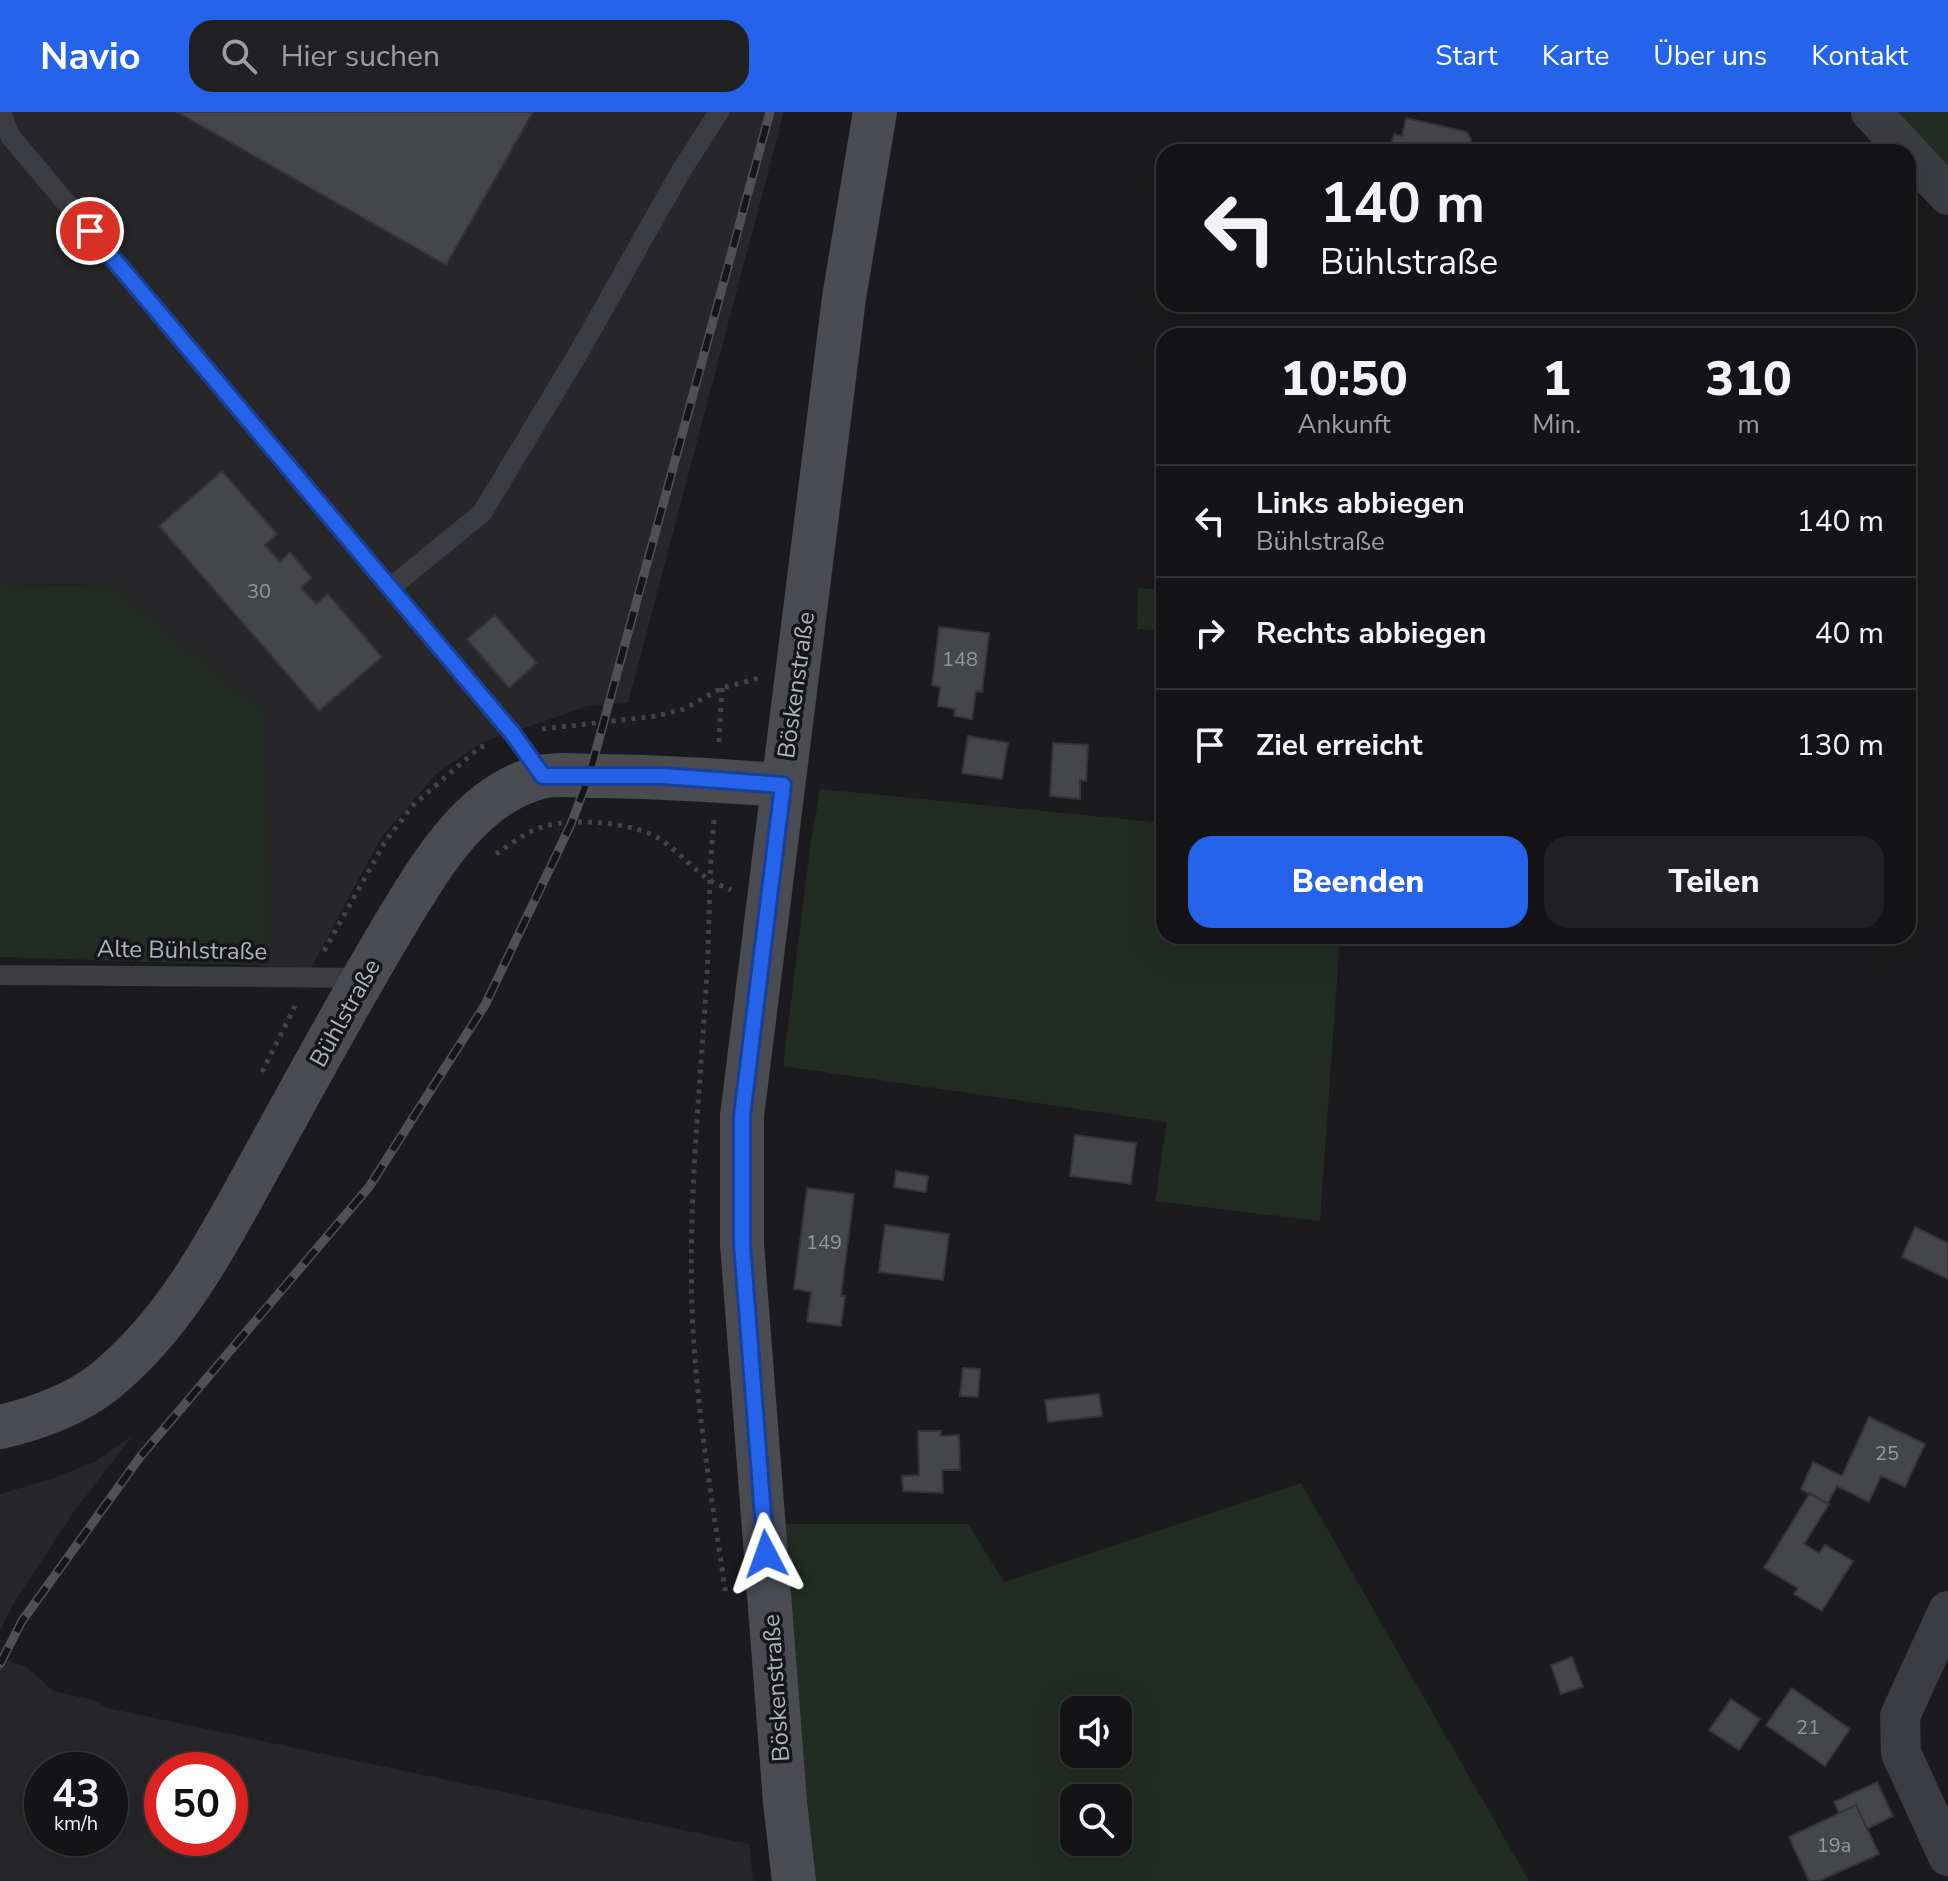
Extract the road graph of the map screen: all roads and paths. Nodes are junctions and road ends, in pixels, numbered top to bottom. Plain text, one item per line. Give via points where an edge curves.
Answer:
1 (1, 112) edge
2 (719, 112) edge
3 (875, 112) edge
4 (1871, 112) edge
5 (1901, 144) edge
6 (1916, 161) edge
7 (1948, 195) edge
8 (390, 588) junction
9 (543, 776) junction
10 (783, 785) junction
11 (484, 863) dead end
12 (766, 907) junction
13 (0, 975) edge
14 (363, 978) junction
15 (0, 1427) edge
16 (1948, 1611) edge
17 (1948, 1856) edge
18 (794, 1881) edge

1 - 8 lane via 10,136
2 - 8 lane via 482,513
3 - 10 main road, Böskenstraße via 844,298
4 - 5 street
6 - 7 street
8 - 9 lane
9 - 10 main road, Bühlstraße via 663,776
9 - 14 main road, Bühlstraße via 482,807 450,842
10 - 12 main road, Böskenstraße
11 - 12 path via 545,826 622,826 658,837 708,879
12 - 18 main road, Böskenstraße via 742,1116 742,1244
13 - 14 lane, Alte Bühlstraße
14 - 15 main road, Bühlstraße via 185,1296 102,1383 69,1403
16 - 17 street via 1900,1716 1901,1753

